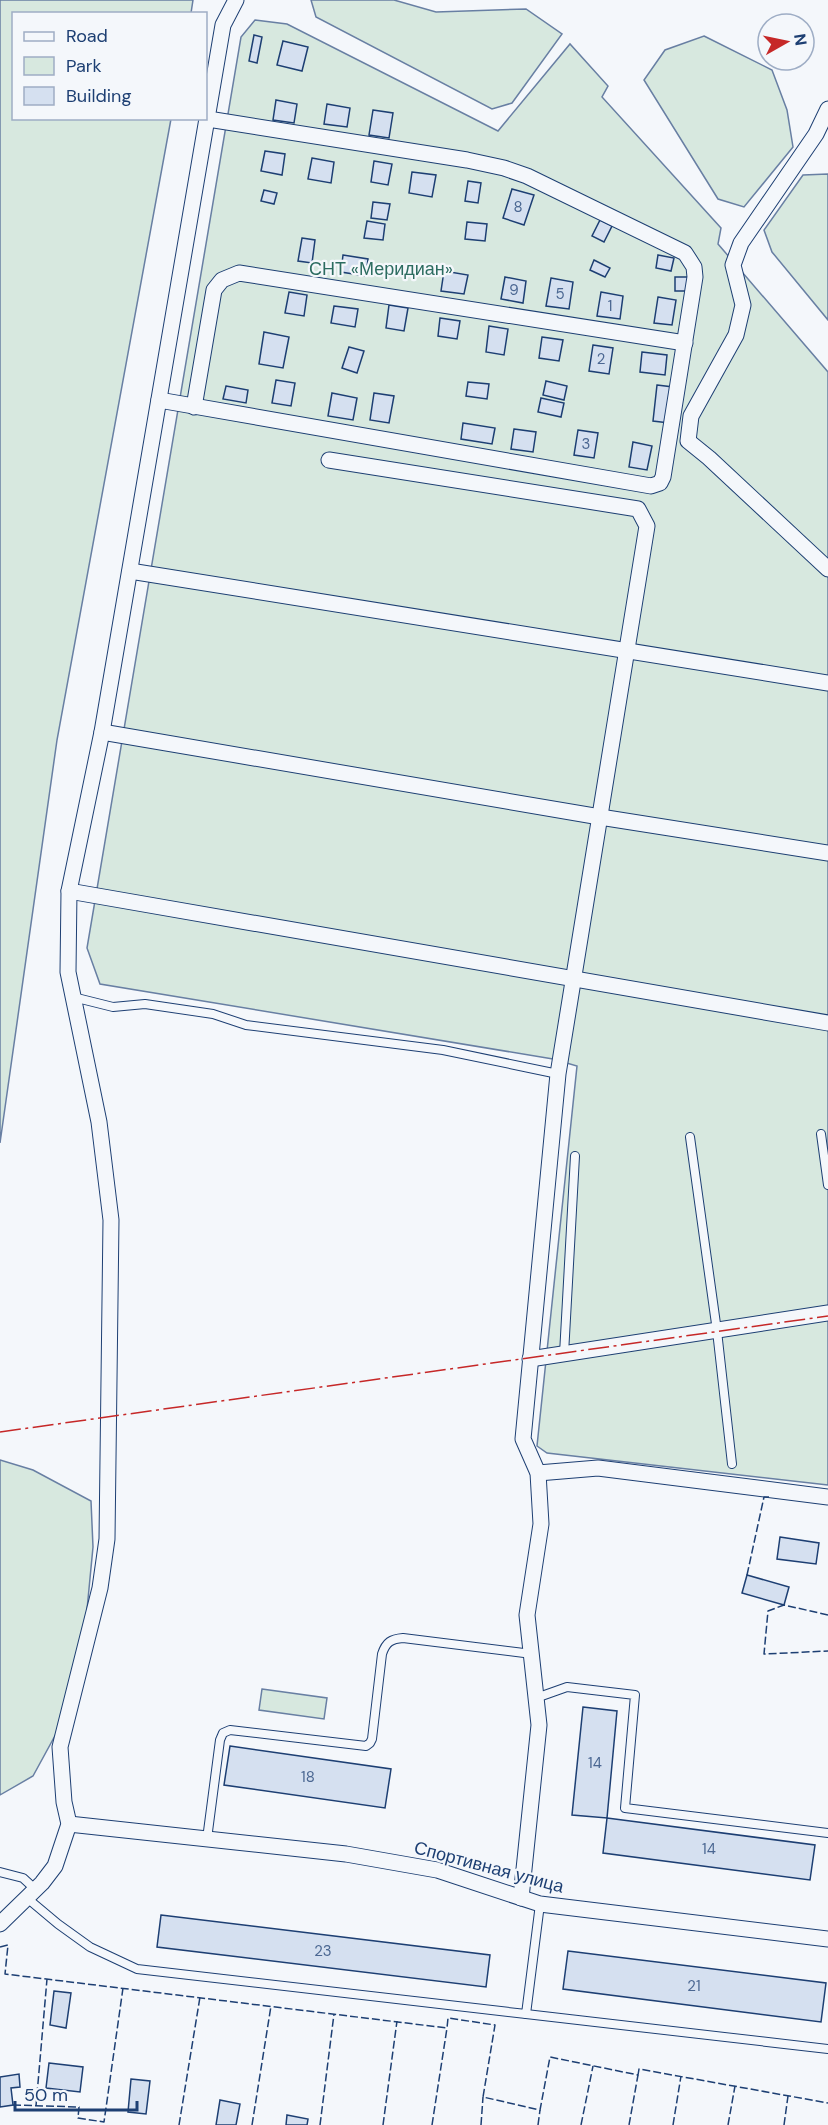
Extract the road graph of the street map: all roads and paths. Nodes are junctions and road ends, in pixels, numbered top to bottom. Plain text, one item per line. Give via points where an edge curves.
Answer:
1 (236, 0) edge
2 (828, 109) edge
3 (208, 119) junction
4 (684, 343) junction
5 (159, 400) junction
6 (194, 406) junction
7 (329, 460) dead end
8 (828, 569) edge
9 (130, 571) junction
10 (627, 651) junction
11 (828, 683) edge
12 (102, 732) junction
13 (600, 817) junction
14 (828, 853) edge
15 (69, 891) junction
16 (574, 980) junction
17 (73, 996) junction
18 (828, 1023) edge
19 (558, 1074) junction
20 (820, 1134) dead end
21 (690, 1137) dead end
22 (575, 1156) dead end
23 (828, 1185) edge
24 (828, 1313) edge
25 (717, 1331) junction
26 (564, 1354) junction
27 (530, 1359) junction
28 (732, 1464) dead end
29 (538, 1473) junction
30 (828, 1497) edge
31 (532, 1654) junction
32 (536, 1698) junction
33 (69, 1824) junction
34 (828, 1833) edge
35 (207, 1839) junction
36 (0, 1872) edge
37 (32, 1894) junction
38 (521, 1898) junction
39 (540, 1904) junction
40 (0, 1924) edge
41 (828, 1939) edge
42 (526, 2014) junction
43 (828, 2049) edge

1 - 3 street via 224,25
2 - 8 street via 816,134 741,243 733,265 743,305 736,335 691,416 688,441
3 - 4 street via 476,162 527,176 685,253 695,277
3 - 5 street
4 - 6 street via 239,273 222,280 214,290
4 - 6 street via 663,477 651,486
5 - 6 street
5 - 9 street
7 - 10 street via 638,509 647,526
9 - 10 street
9 - 12 street
10 - 11 street
10 - 13 street
12 - 13 street
12 - 15 street
13 - 14 street
13 - 16 street
15 - 16 street
15 - 17 street via 68,972
16 - 18 street
16 - 19 street
17 - 19 lane via 113,1007 145,1004 213,1014 246,1025 443,1050
17 - 33 street via 99,1122 111,1220 107,1539 100,1588 60,1747
19 - 27 street
20 - 23 lane
21 - 25 lane
22 - 26 lane
24 - 25 street
25 - 26 street
25 - 28 lane
26 - 27 street
27 - 29 street via 523,1439
29 - 30 street via 598,1468
29 - 31 street via 541,1524 528,1615
31 - 32 street
31 - 35 lane via 393,1638 382,1654 372,1738 366,1746 230,1730 223,1733
32 - 34 lane via 567,1687 635,1695 624,1808
32 - 38 street via 538,1725
33 - 35 street, Спортивная улица
33 - 37 street via 55,1866
35 - 38 street, Спортивная улица via 346,1854 426,1868
36 - 37 lane via 23,1878
37 - 40 street
37 - 42 lane via 58,1924 90,1947 137,1970
38 - 39 street, Спортивная улица
39 - 41 street, Спортивная улица
39 - 42 lane
42 - 43 lane

